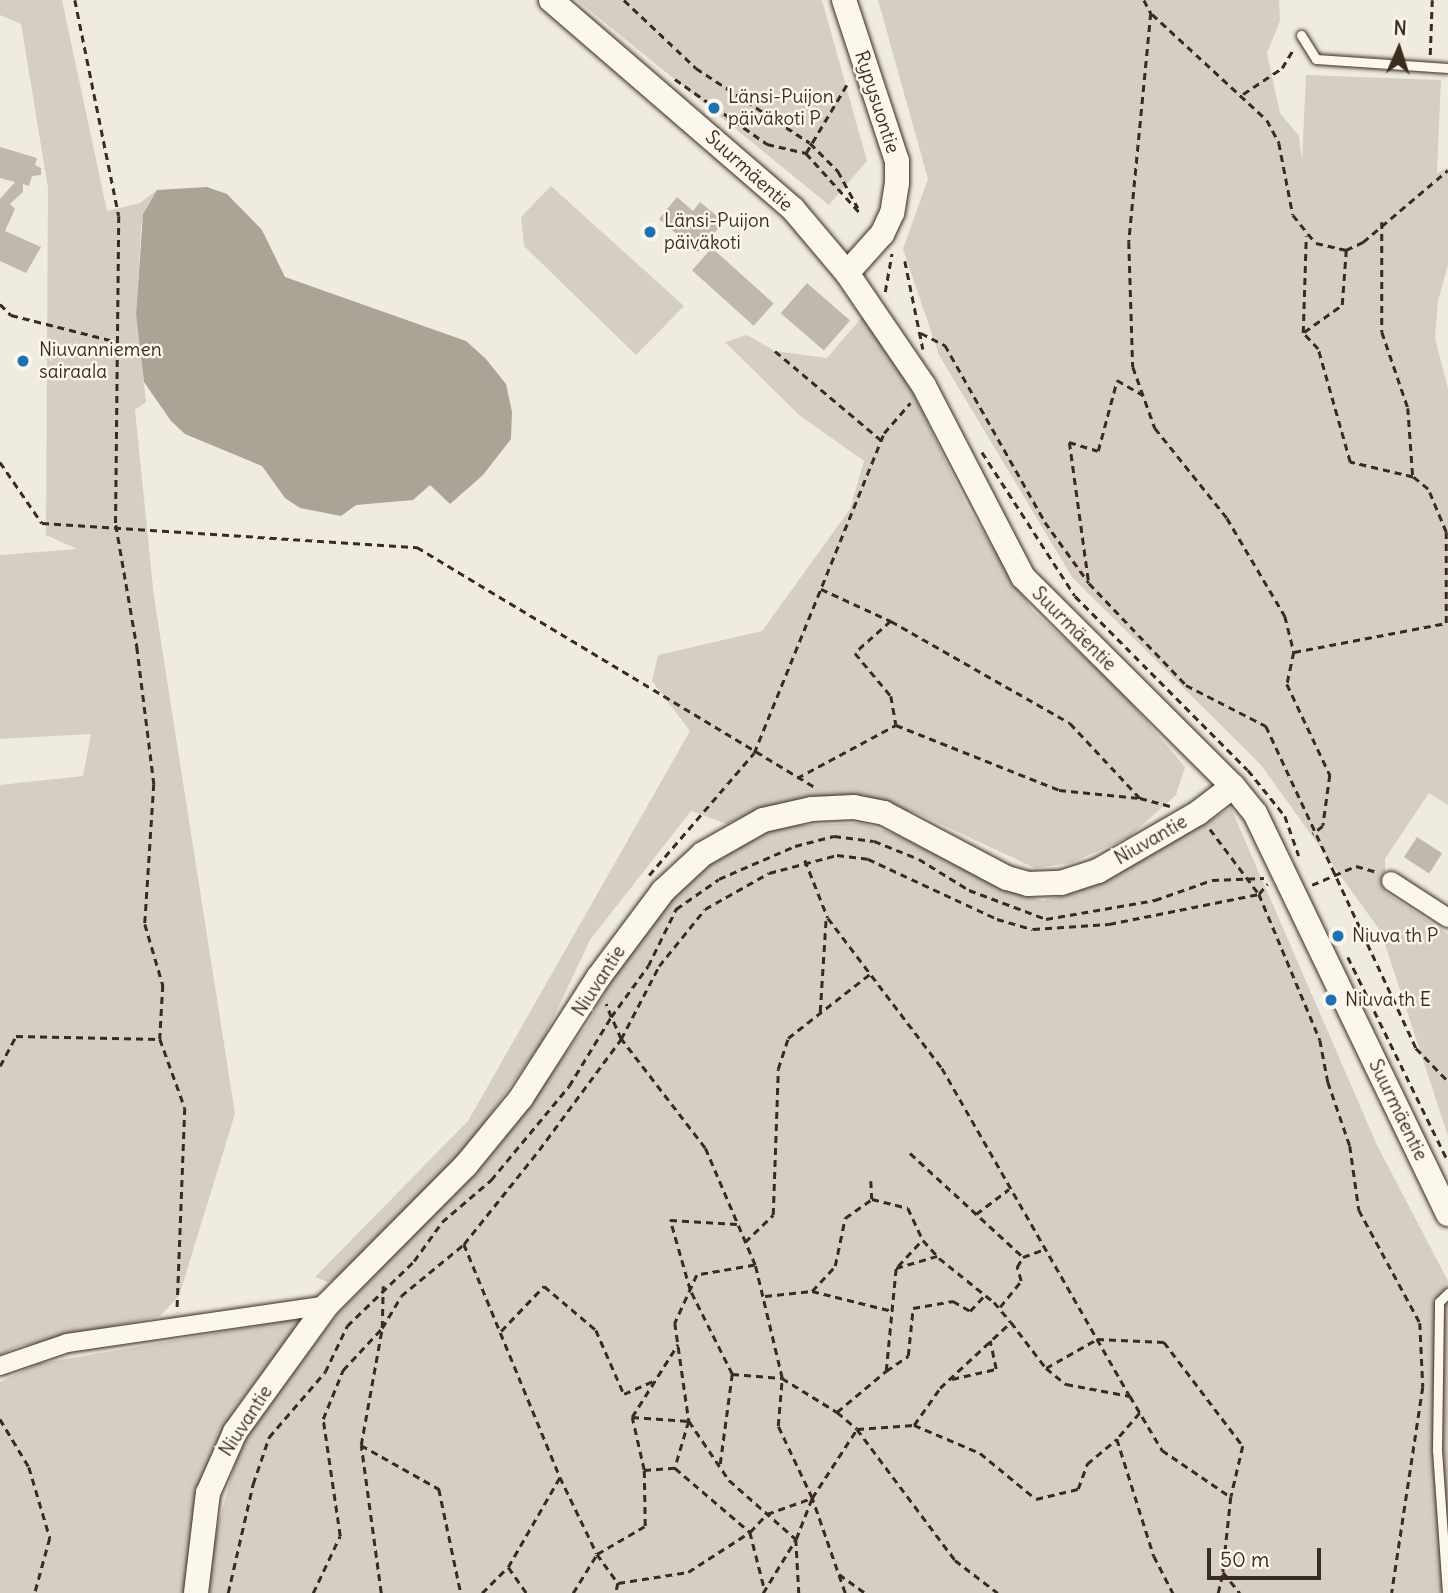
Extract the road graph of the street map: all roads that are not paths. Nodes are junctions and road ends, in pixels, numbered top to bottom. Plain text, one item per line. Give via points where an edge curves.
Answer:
1 (551, 0) edge
2 (844, 0) edge
3 (1301, 35) road end
4 (1448, 68) edge
5 (847, 273) junction
6 (1233, 786) junction
7 (1391, 881) road end
8 (1448, 918) edge
9 (1448, 1214) edge
10 (1448, 1293) edge
11 (327, 1305) junction
12 (0, 1366) edge
13 (196, 1593) edge
14 (1447, 1593) edge

1 - 5 street, Suurmäentie via 579,29 767,183
2 - 5 street, Rypysuontie via 897,161 892,213 882,234
3 - 4 lane via 1316,59
5 - 6 street, Suurmäentie via 924,386 1023,577
6 - 9 street, Suurmäentie via 1255,813
6 - 11 street, Niuvantie via 1198,813 1098,870 1061,883 1028,884 1007,878 884,813 854,807 812,809 764,820 732,836 703,854 663,891 598,978 521,1098 466,1165
7 - 8 street
10 - 14 lane via 1438,1302 1437,1437
11 - 12 street via 66,1343
11 - 13 street, Niuvantie via 235,1432 215,1470

